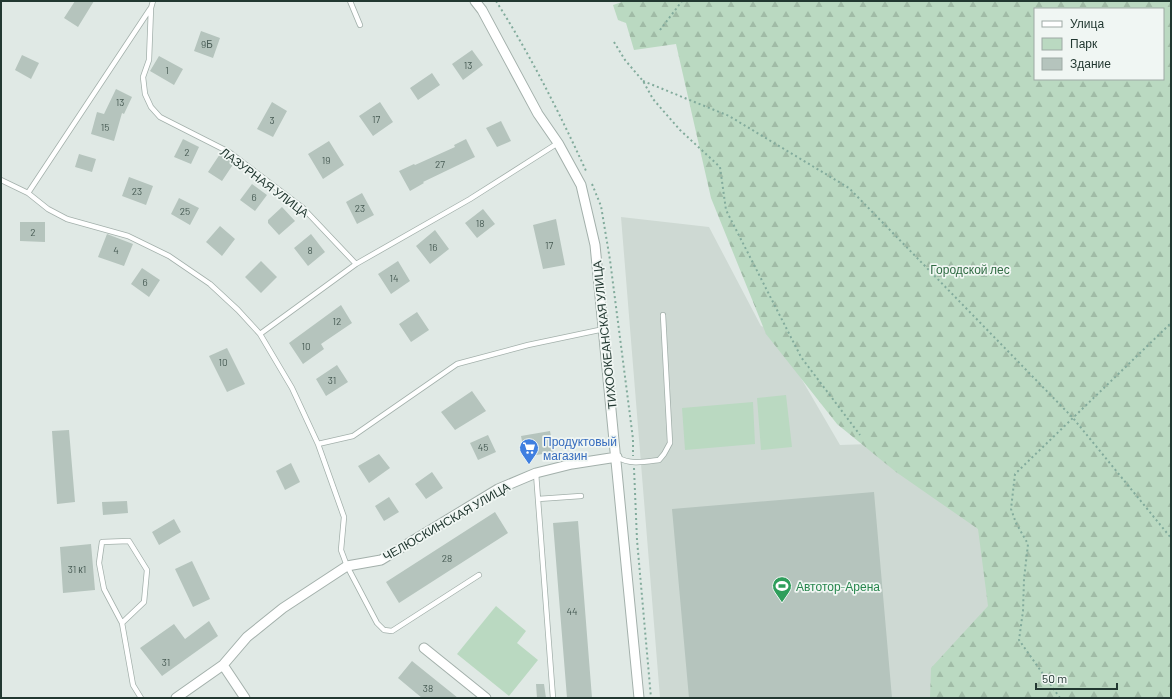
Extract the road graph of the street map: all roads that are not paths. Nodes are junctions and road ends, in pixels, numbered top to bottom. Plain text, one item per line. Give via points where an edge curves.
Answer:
1 (153, 1) edge
2 (350, 1) edge
3 (475, 1) edge
4 (151, 8) junction
5 (360, 25) dead end
6 (558, 143) junction
7 (1, 180) edge
8 (28, 193) junction
9 (356, 264) junction
10 (663, 315) dead end
11 (604, 329) junction
12 (260, 334) junction
13 (318, 444) junction
14 (617, 457) junction
15 (536, 472) junction
16 (581, 496) dead end
17 (538, 499) junction
18 (347, 566) junction
19 (479, 575) dead end
20 (122, 623) junction
21 (424, 648) dead end
22 (223, 665) junction
23 (141, 698) edge
24 (176, 698) edge
25 (245, 698) edge
26 (486, 698) edge
27 (553, 698) edge
28 (639, 698) edge

1 - 4 lane
2 - 5 lane
3 - 6 street, ТИХООКЕАНСКАЯ УЛИЦА via 538,114
4 - 8 lane
4 - 9 lane, ЛАЗУРНАЯ УЛИЦА via 149,60 143,77 145,94 151,107 160,117 229,152 303,208
6 - 9 lane via 470,199
6 - 11 street, ТИХООКЕАНСКАЯ УЛИЦА via 581,185 595,245
7 - 8 lane
8 - 12 lane via 48,209 67,219 128,236 169,256 210,284
9 - 12 lane
10 - 14 lane via 670,443 659,460 624,462
11 - 13 lane via 528,345 457,364 353,436
11 - 14 street, ТИХООКЕАНСКАЯ УЛИЦА
12 - 13 lane via 292,388
13 - 18 lane via 344,517 341,550
14 - 15 street, ЧЕЛЮСКИНСКАЯ УЛИЦА
14 - 28 street, ТИХООКЕАНСКАЯ УЛИЦА
15 - 17 lane
15 - 18 street, ЧЕЛЮСКИНСКАЯ УЛИЦА via 498,489 381,560
16 - 17 lane
17 - 27 lane
18 - 19 lane via 377,623 384,630 392,631
18 - 22 street, ЧЕЛЮСКИНСКАЯ УЛИЦА via 283,608 248,637
20 - 20 lane via 104,589 99,563 102,542 129,541 147,570 144,602
20 - 23 lane via 133,685
21 - 26 street
22 - 24 street, ЧЕЛЮСКИНСКАЯ УЛИЦА
22 - 25 street

